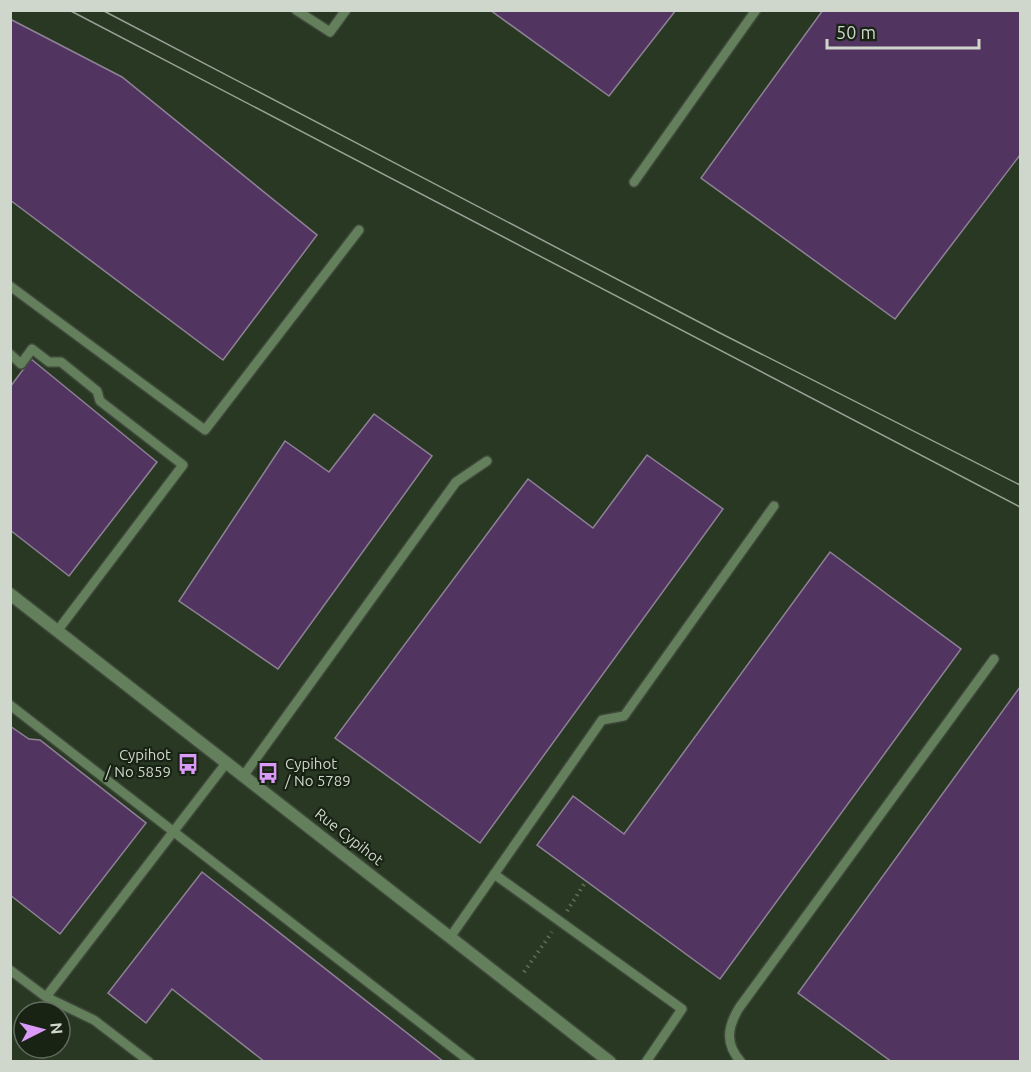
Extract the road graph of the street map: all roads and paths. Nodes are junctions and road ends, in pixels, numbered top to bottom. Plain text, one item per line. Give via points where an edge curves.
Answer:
1 (296, 10) edge
2 (346, 10) edge
3 (756, 10) edge
4 (634, 182) dead end
5 (359, 230) dead end
6 (10, 286) edge
7 (10, 354) edge
8 (488, 461) dead end
9 (774, 506) dead end
10 (10, 594) edge
11 (58, 630) junction
12 (994, 659) dead end
13 (10, 705) edge
14 (228, 762) junction
15 (244, 775) junction
16 (174, 833) junction
17 (494, 874) junction
18 (586, 881) dead end
19 (576, 897) dead end
20 (451, 936) junction
21 (544, 943) dead end
22 (10, 970) edge
23 (524, 972) dead end
24 (46, 997) junction
25 (149, 1062) edge
26 (471, 1062) edge
27 (610, 1062) edge
28 (646, 1062) edge
29 (741, 1062) edge

1 - 2 lane via 330,32
3 - 4 lane
5 - 6 lane via 205,430
7 - 11 lane via 21,363 32,349 49,362 61,362 97,391 100,401 183,465
8 - 15 lane via 456,482
9 - 17 lane via 624,716 602,720
10 - 11 street, Rue Cypihot
11 - 14 street, Rue Cypihot
12 - 29 lane via 739,1008 728,1032 734,1054
13 - 16 lane
14 - 15 street, Rue Cypihot
14 - 16 lane
15 - 20 street, Rue Cypihot
16 - 24 lane
16 - 26 lane
17 - 20 lane
17 - 28 lane via 682,1010
18 - 19 path
20 - 27 street, Rue Cypihot
21 - 23 path
22 - 24 lane
24 - 25 lane via 94,1020

